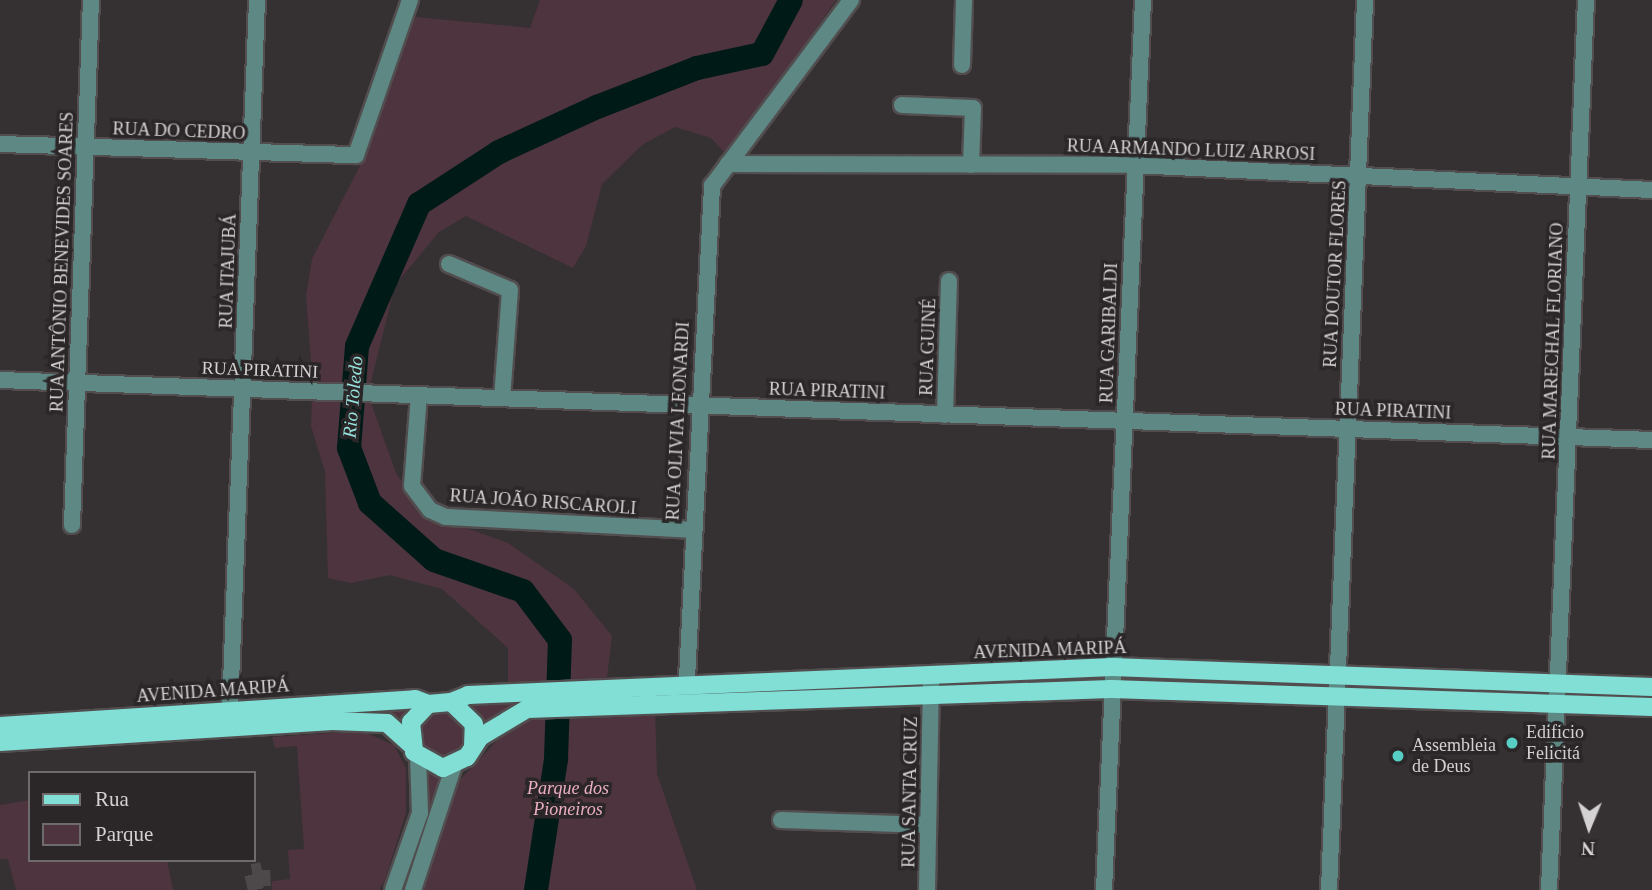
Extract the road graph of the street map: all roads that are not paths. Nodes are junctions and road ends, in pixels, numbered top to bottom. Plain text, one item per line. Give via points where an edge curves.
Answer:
1 (90, 0) edge
2 (257, 0) edge
3 (410, 0) edge
4 (851, 0) edge
5 (964, 0) edge
6 (1143, 0) edge
7 (1365, 0) edge
8 (1586, 0) edge
9 (962, 65) dead end
10 (902, 104) dead end
11 (0, 144) edge
12 (85, 147) junction
13 (251, 153) junction
14 (728, 164) junction
15 (971, 164) junction
16 (1133, 165) junction
17 (1360, 175) junction
18 (1579, 187) junction
19 (1652, 190) edge
20 (449, 264) dead end
21 (949, 281) dead end
22 (0, 380) edge
23 (77, 383) junction
24 (242, 389) junction
25 (419, 395) junction
26 (502, 398) junction
27 (698, 405) junction
28 (945, 415) junction
29 (1125, 421) junction
30 (1346, 429) junction
31 (1569, 437) junction
32 (1652, 440) edge
33 (72, 525) dead end
34 (692, 530) junction
35 (1112, 667) junction
36 (931, 676) junction
37 (1335, 676) junction
38 (1557, 684) junction
39 (1652, 687) edge
40 (1111, 689) junction
41 (931, 694) junction
42 (686, 695) junction
43 (1334, 696) junction
44 (528, 701) junction
45 (451, 702) junction
46 (428, 704) junction
47 (1556, 704) junction
48 (1652, 708) edge
49 (230, 710) junction
50 (0, 726) edge
51 (0, 742) edge
52 (473, 747) junction
53 (414, 751) junction
54 (454, 765) junction
55 (781, 820) dead end
56 (928, 825) junction
57 (393, 890) edge
58 (413, 890) edge
59 (927, 890) edge
60 (1104, 890) edge
61 (1329, 890) edge
62 (1549, 890) edge

1 - 12 street, RUA ANTÔNIO BENEVIDES SOARES
2 - 13 street, RUA ITAJUBÁ
3 - 13 street, RUA DO CEDRO via 356,155
4 - 14 street, RUA OLIVIA LEONARDI
5 - 9 street
6 - 16 street, RUA GARIBALDI
7 - 17 street, RUA DOUTOR FLORES
8 - 18 street, RUA MARECHAL FLORIANO
10 - 15 street via 973,108
11 - 12 street, RUA DO CEDRO
12 - 13 street, RUA DO CEDRO
12 - 23 street, RUA ANTÔNIO BENEVIDES SOARES
13 - 24 street, RUA ITAJUBÁ
14 - 15 street, RUA ARMANDO LUIZ ARROSI
14 - 27 street, RUA OLIVIA LEONARDI via 716,174 707,212
15 - 16 street, RUA ARMANDO LUIZ ARROSI
16 - 17 street, RUA ARMANDO LUIZ ARROSI
16 - 29 street, RUA GARIBALDI
17 - 18 street, RUA ARMANDO LUIZ ARROSI
17 - 30 street, RUA DOUTOR FLORES
18 - 19 street, RUA ARMANDO LUIZ ARROSI
18 - 31 street, RUA MARECHAL FLORIANO
20 - 26 street via 510,290
21 - 28 street, RUA GUINÉ
22 - 23 street, RUA PIRATINI
23 - 24 street, RUA PIRATINI
23 - 33 street, RUA ANTÔNIO BENEVIDES SOARES
24 - 25 street, RUA PIRATINI
24 - 49 street, RUA ITAJUBÁ
25 - 26 street, RUA PIRATINI
25 - 34 street, RUA JOÃO RISCAROLI via 412,486 430,510 446,517
26 - 27 street, RUA PIRATINI
27 - 28 street, RUA PIRATINI
27 - 34 street, RUA OLIVIA LEONARDI
28 - 29 street, RUA PIRATINI
29 - 30 street, RUA PIRATINI
29 - 35 street, RUA GARIBALDI
30 - 31 street, RUA PIRATINI
30 - 37 street, RUA DOUTOR FLORES
31 - 32 street, RUA PIRATINI
31 - 38 street, RUA MARECHAL FLORIANO
34 - 42 street, RUA OLIVIA LEONARDI
35 - 36 main road, AVENIDA MARIPÁ
35 - 37 main road, AVENIDA MARIPÁ
35 - 40 street, RUA GARIBALDI
36 - 41 street, RUA SANTA CRUZ
36 - 42 main road, AVENIDA MARIPÁ
37 - 38 main road, AVENIDA MARIPÁ
37 - 43 street, RUA DOUTOR FLORES
38 - 39 main road, AVENIDA MARIPÁ
38 - 47 street, RUA MARECHAL FLORIANO
40 - 41 main road, AVENIDA MARIPÁ
40 - 43 main road, AVENIDA MARIPÁ
40 - 60 street
41 - 42 main road, AVENIDA MARIPÁ
41 - 56 street, RUA SANTA CRUZ
42 - 44 main road, AVENIDA MARIPÁ
43 - 47 main road, AVENIDA MARIPÁ
43 - 61 street
44 - 45 main road, AVENIDA MARIPÁ
44 - 52 main road
45 - 46 main road
45 - 52 main road via 474,724
46 - 49 main road, AVENIDA MARIPÁ via 415,699
46 - 53 main road via 411,722
47 - 48 main road, AVENIDA MARIPÁ
47 - 62 street
49 - 50 main road, AVENIDA MARIPÁ
51 - 53 main road via 332,721 387,723
52 - 54 main road
53 - 54 main road via 432,766
53 - 57 street via 420,813
54 - 58 street
55 - 56 street
56 - 59 street, RUA SANTA CRUZ

